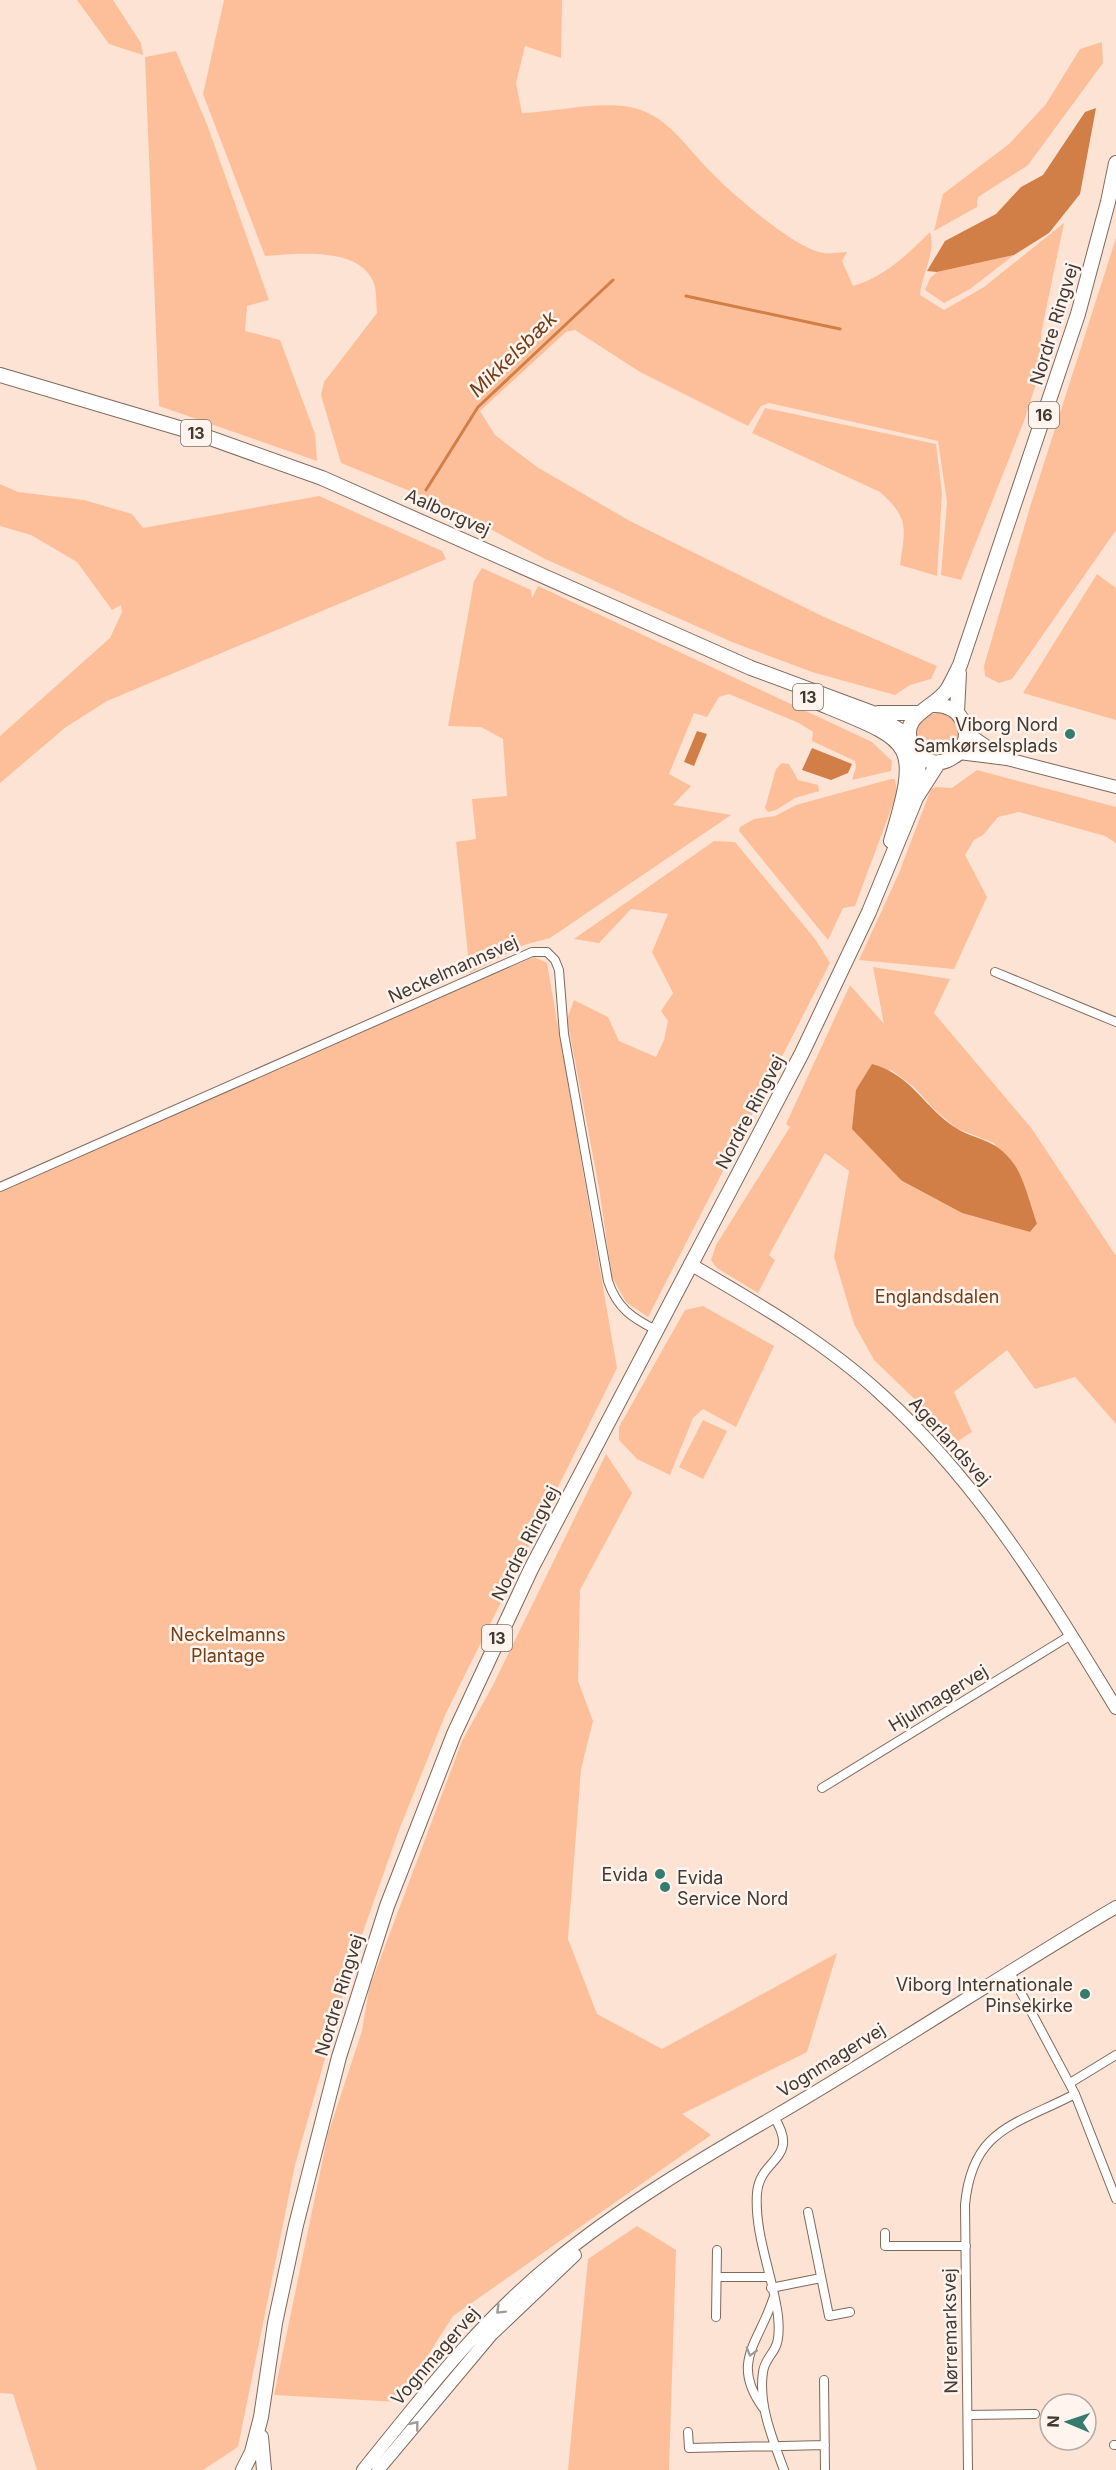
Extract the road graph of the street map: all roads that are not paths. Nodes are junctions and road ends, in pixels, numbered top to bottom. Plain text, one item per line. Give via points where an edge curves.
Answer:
1 (1116, 163) edge
2 (0, 375) edge
3 (960, 664) junction
4 (751, 668) junction
5 (933, 705) junction
6 (870, 712) junction
7 (957, 712) junction
8 (917, 713) junction
9 (967, 733) junction
10 (909, 736) junction
11 (959, 753) junction
12 (919, 756) junction
13 (1007, 759) junction
14 (939, 762) junction
15 (1116, 787) edge
16 (916, 798) junction
17 (869, 912) junction
18 (995, 972) dead end
19 (1116, 1022) edge
20 (0, 1187) edge
21 (690, 1264) junction
22 (656, 1330) junction
23 (1071, 1635) junction
24 (1116, 1708) edge
25 (822, 1788) dead end
26 (1116, 1907) edge
27 (1009, 1970) junction
28 (1116, 2055) edge
29 (1070, 2083) junction
30 (1075, 2094) junction
31 (774, 2117) junction
32 (1116, 2199) edge
33 (628, 2208) junction
34 (808, 2212) dead end
35 (885, 2233) dead end
36 (966, 2246) junction
37 (717, 2250) dead end
38 (717, 2277) junction
39 (770, 2277) junction
40 (821, 2278) junction
41 (771, 2288) junction
42 (773, 2298) junction
43 (850, 2312) dead end
44 (716, 2317) dead end
45 (824, 2380) dead end
46 (764, 2409) junction
47 (1035, 2414) dead end
48 (968, 2415) junction
49 (261, 2416) junction
50 (688, 2432) dead end
51 (825, 2445) junction
52 (775, 2446) junction
53 (243, 2470) edge
54 (264, 2470) edge
55 (363, 2470) edge
56 (378, 2470) edge
57 (784, 2470) edge
58 (825, 2470) edge
59 (968, 2470) edge

1 - 3 main road, Nordre Ringvej / 16 via 1078,314
2 - 4 main road, Aalborgvej / 13 via 196,433 322,478
3 - 5 main road, Nordre Ringvej / 16 via 948,689
3 - 7 main road, Nordre Ringvej / 16
4 - 6 main road, Aalborgvej / 13
4 - 17 main road, 13 via 890,734 901,746 907,759 907,784
5 - 7 main road
5 - 8 main road, 13
6 - 8 main road, Aalborgvej / 13
6 - 10 main road, Aalborgvej
7 - 9 main road
8 - 10 main road
9 - 11 main road
9 - 13 street
10 - 12 main road
11 - 13 street
11 - 14 main road
12 - 14 main road
12 - 16 main road, Nordre Ringvej
13 - 15 street
14 - 16 main road, Nordre Ringvej / 13
16 - 17 main road, Nordre Ringvej / 13
17 - 21 main road, Nordre Ringvej / 13 via 801,1053
18 - 19 street
20 - 22 street, Neckelmannsvej via 532,952 547,952 559,970 564,1034 608,1281 622,1309
21 - 22 main road, Nordre Ringvej / 13
21 - 23 street, Agerlandsvej via 821,1344 882,1395 975,1495
22 - 49 main road, Nordre Ringvej / 13 via 494,1644 454,1734 387,1906 316,2141 275,2323
23 - 24 street, Agerlandsvej
23 - 25 street, Hjulmagervej
26 - 27 street, Vognmagervej
27 - 29 street
27 - 31 street, Vognmagervej
28 - 29 street
29 - 30 street
30 - 32 street
30 - 36 street, Nørremarksvej via 997,2134 984,2145 967,2180
31 - 33 street, Vognmagervej
31 - 39 street via 783,2131 784,2144 761,2178 757,2193
33 -> 55 street, Vognmagervej via 551,2263 491,2319 441,2373
56 -> 33 street, Vognmagervej via 491,2335
34 - 40 street
35 - 36 street, Nørremarksvej via 885,2246
36 - 48 street, Nørremarksvej
37 - 38 street
38 - 39 street
38 - 44 street
39 - 41 street
40 - 41 street
40 - 43 street via 829,2316
41 - 42 street
42 - 46 street via 778,2335 762,2372
42 -> 46 street via 748,2359 754,2396
45 - 51 street
46 - 52 street
47 - 48 street, Nørremarksvej
48 - 59 street, Nørremarksvej
49 - 53 main road, Nordre Ringvej / 13
49 - 54 main road, Nordre Ringvej / 13
50 - 52 street via 689,2448
51 - 52 street
51 - 58 street
52 - 57 street

